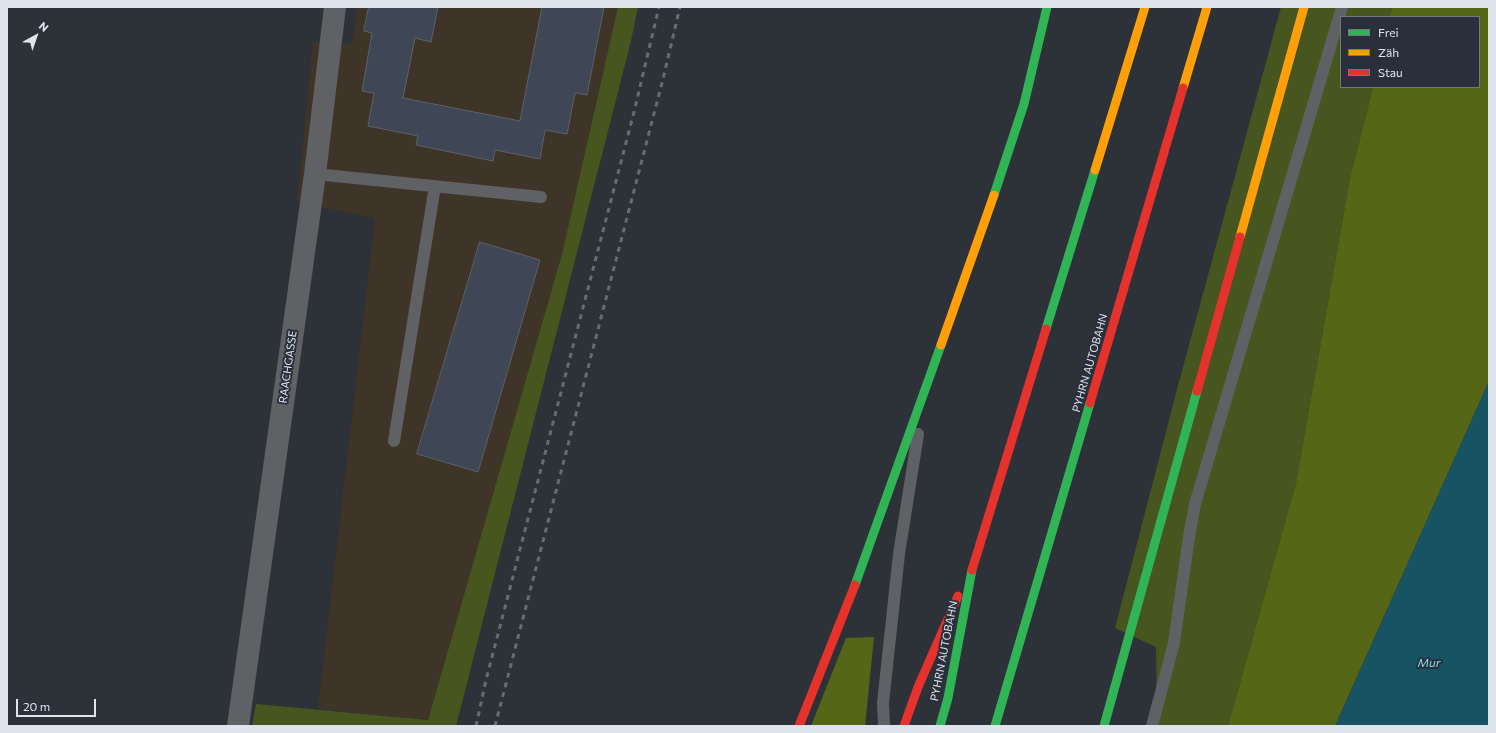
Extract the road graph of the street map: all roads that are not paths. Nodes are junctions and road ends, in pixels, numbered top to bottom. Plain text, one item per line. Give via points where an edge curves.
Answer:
1 (335, 7) edge
2 (1047, 7) edge
3 (1145, 7) edge
4 (1207, 7) edge
5 (1304, 7) edge
6 (1342, 7) edge
7 (315, 174) junction
8 (435, 186) junction
9 (541, 197) dead end
10 (925, 389) junction
11 (394, 441) dead end
12 (973, 564) junction
13 (238, 726) edge
14 (799, 726) edge
15 (884, 726) edge
16 (904, 726) edge
17 (940, 726) edge
18 (995, 726) edge
19 (1104, 726) edge
20 (1152, 726) edge

1 - 7 street, RAACHGASSE
2 - 10 main road via 1024,104
3 - 12 main road, PYHRN AUTOBAHN
4 - 18 main road, PYHRN AUTOBAHN
5 - 19 main road
6 - 20 lane via 1194,504 1174,643
7 - 8 lane
7 - 13 street, RAACHGASSE
8 - 9 lane
8 - 11 lane
10 - 14 main road via 865,560
10 - 15 lane via 899,554 883,702
12 - 16 main road via 918,687
12 - 17 main road, PYHRN AUTOBAHN via 948,698

